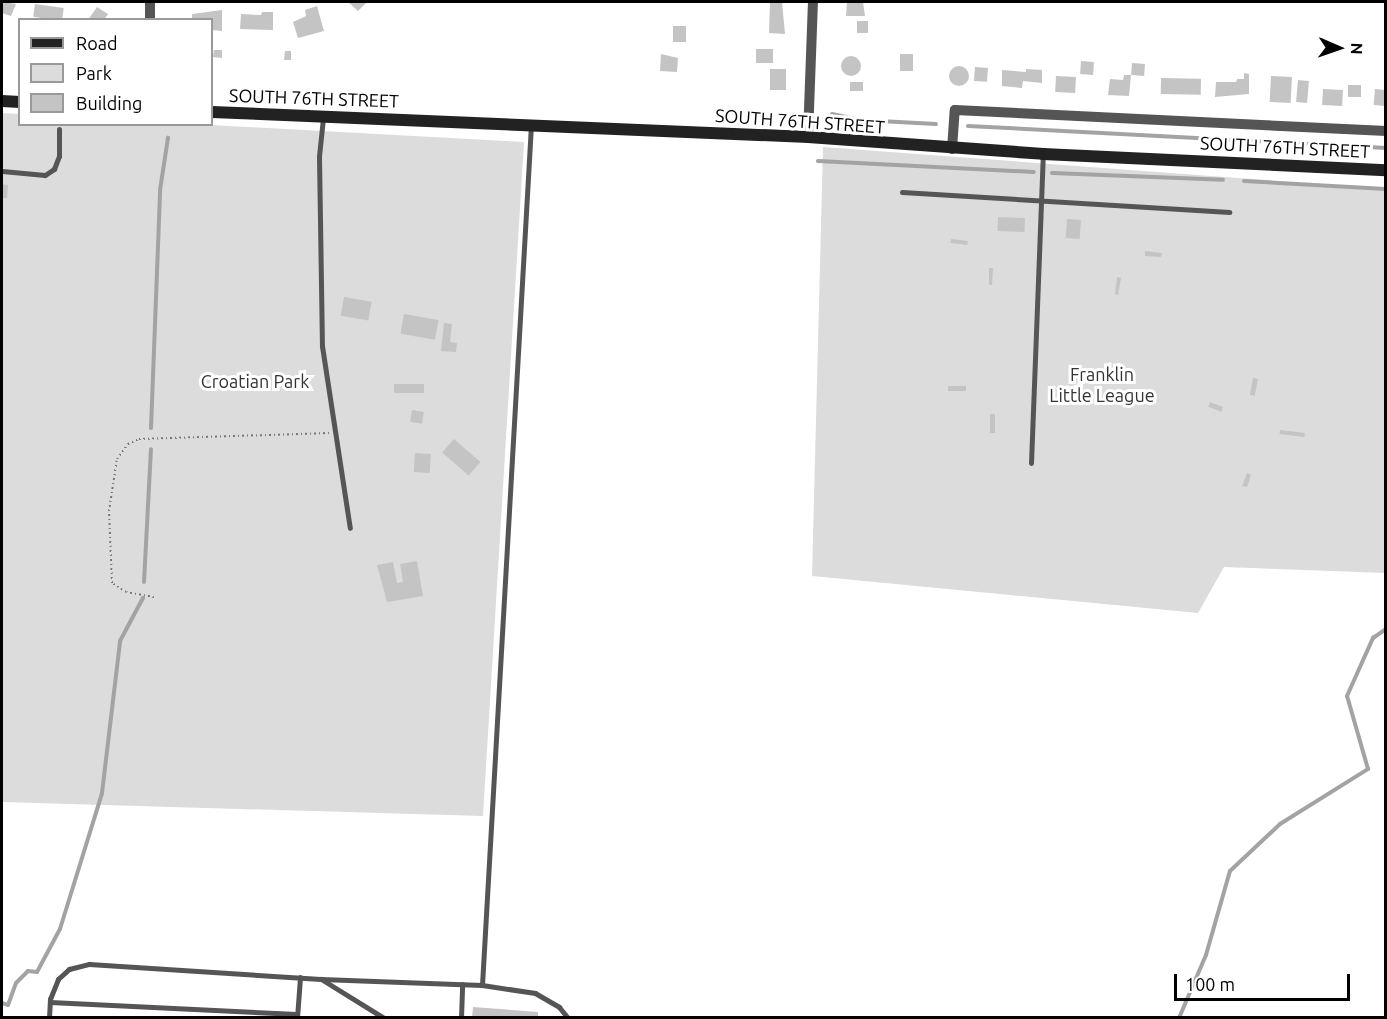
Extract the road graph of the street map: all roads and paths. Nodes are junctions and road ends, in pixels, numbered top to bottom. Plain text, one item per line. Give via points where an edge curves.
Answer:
1 (150, 2) edge
2 (813, 2) edge
3 (150, 18) edge
4 (2, 101) edge
5 (18, 102) edge
6 (213, 112) edge
7 (323, 117) junction
8 (531, 125) junction
9 (59, 129) dead end
10 (1386, 131) edge
11 (808, 137) junction
12 (952, 149) junction
13 (1043, 154) junction
14 (1386, 170) edge
15 (2, 171) edge
16 (902, 192) dead end
17 (1042, 199) junction
18 (1229, 212) dead end
19 (335, 433) junction
20 (1031, 464) dead end
21 (350, 528) dead end
22 (154, 597) dead end
23 (300, 977) junction
24 (321, 979) junction
25 (462, 984) junction
26 (482, 985) junction
27 (50, 1002) junction
28 (297, 1016) edge
29 (49, 1017) edge
30 (384, 1017) edge
31 (461, 1017) edge
32 (568, 1017) edge

1 - 3 street
2 - 11 street
4 - 5 main road
6 - 7 main road, SOUTH 76TH STREET
7 - 8 main road, SOUTH 76TH STREET
7 - 19 lane via 319,158 322,346
8 - 11 main road, SOUTH 76TH STREET
8 - 26 lane
9 - 15 lane via 59,156 54,169 45,175
10 - 12 street via 955,110
11 - 12 main road, SOUTH 76TH STREET
12 - 13 main road, SOUTH 76TH STREET
13 - 14 main road, SOUTH 76TH STREET
13 - 17 lane
16 - 17 lane
17 - 18 lane
17 - 20 lane
19 - 21 lane
19 - 22 path via 139,439 129,444 117,459 109,511 112,583 126,592
23 - 24 lane
23 - 27 lane via 89,964 69,969 58,979
23 - 28 lane
24 - 25 lane
24 - 30 lane
25 - 26 lane
25 - 31 lane
26 - 32 lane via 535,993
27 - 28 lane
27 - 29 lane

